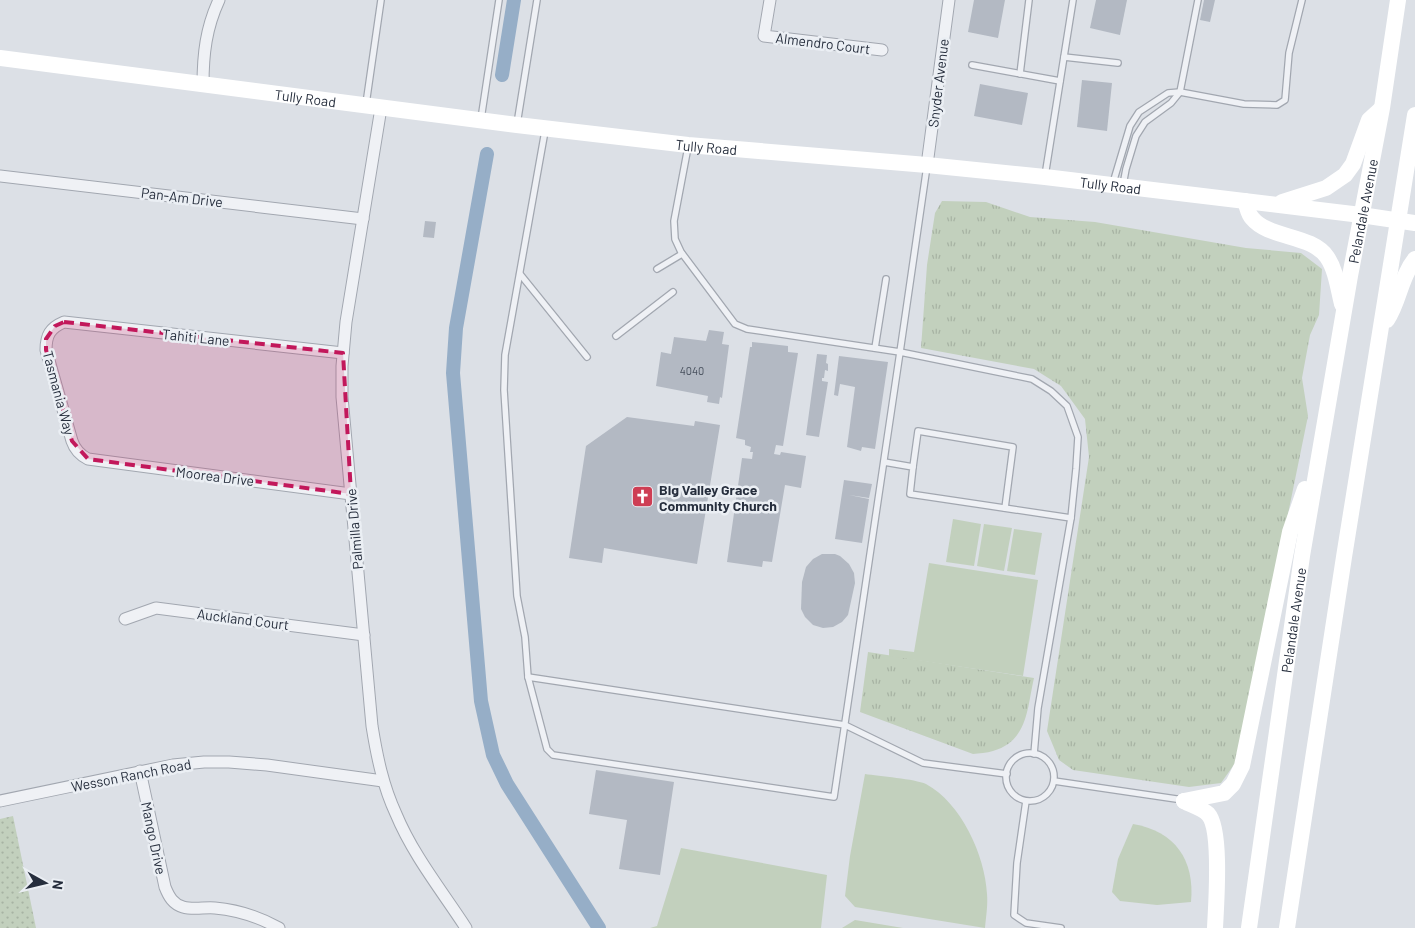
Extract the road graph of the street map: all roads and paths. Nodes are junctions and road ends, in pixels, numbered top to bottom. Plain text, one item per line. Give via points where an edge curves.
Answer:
1 (219, 0) edge
2 (381, 0) edge
3 (499, 0) edge
4 (537, 0) edge
5 (770, 0) edge
6 (949, 0) edge
7 (1029, 0) edge
8 (1072, 0) edge
9 (1198, 0) edge
10 (1302, 0) edge
11 (1398, 0) edge
12 (882, 50) dead end
13 (1064, 56) junction
14 (0, 58) edge
15 (1118, 63) dead end
16 (972, 65) dead end
17 (1020, 74) junction
18 (1060, 81) junction
19 (203, 85) junction
20 (1180, 92) junction
21 (373, 107) junction
22 (1382, 108) junction
23 (481, 121) junction
24 (1415, 123) edge
25 (517, 126) junction
26 (545, 129) junction
27 (688, 145) junction
28 (927, 165) junction
29 (0, 176) edge
30 (1045, 177) junction
31 (1118, 186) junction
32 (1244, 201) junction
33 (1361, 215) junction
34 (363, 219) junction
35 (1398, 220) junction
36 (1415, 222) edge
37 (682, 254) junction
38 (1415, 259) edge
39 (657, 269) dead end
40 (520, 274) junction
41 (886, 279) dead end
42 (672, 292) dead end
43 (1344, 312) junction
44 (51, 330) joint
45 (1380, 330) junction
46 (616, 336) dead end
47 (875, 348) junction
48 (900, 352) junction
49 (343, 353) junction
50 (588, 357) dead end
51 (1320, 446) junction
52 (80, 455) joint
53 (884, 462) junction
54 (913, 467) junction
55 (351, 494) junction
56 (1005, 508) junction
57 (1071, 518) junction
58 (124, 619) dead end
59 (364, 635) junction
60 (528, 677) junction
61 (845, 725) junction
62 (1034, 754) junction
63 (140, 771) junction
64 (1007, 774) junction
65 (383, 781) junction
66 (1054, 781) junction
67 (0, 801) edge
68 (1026, 801) junction
69 (1184, 801) junction
70 (279, 928) edge
71 (466, 928) edge
72 (1062, 928) edge
73 (1215, 928) edge
74 (1249, 928) edge
75 (1287, 928) edge

1 - 19 street via 205,42
2 - 21 lane
3 - 23 lane
4 - 25 lane
5 - 12 street, Almendro Court via 764,36
6 - 28 street, Snyder Avenue
7 - 17 lane
8 - 13 lane
9 - 20 lane
10 - 20 lane via 1289,52 1285,100 1282,103 1244,104
11 - 22 main road, Pelandale Avenue
13 - 15 lane
13 - 18 lane
14 - 19 main road, Tully Road
16 - 17 lane
17 - 18 lane
18 - 30 lane
19 - 21 main road, Tully Road
20 - 31 lane via 1172,104 1145,122 1136,136
20 - 31 lane via 1168,93 1139,112 1130,126
21 - 23 main road, Tully Road
21 - 34 street, Palmilla Drive
22 - 32 main road, Pelandale Avenue via 1369,120 1350,169 1339,180 1326,188 1282,202
22 - 33 main road, Pelandale Avenue
23 - 25 main road, Tully Road
24 - 35 main road
25 - 26 main road, Tully Road
26 - 27 main road, Tully Road
26 - 40 lane
27 - 28 main road, Tully Road
27 - 37 lane via 674,221 675,239
28 - 30 main road, Tully Road
28 - 48 lane
29 - 34 street, Pan-Am Drive
30 - 31 main road, Tully Road
31 - 32 main road, Tully Road
32 - 33 main road, Tully Road
32 - 43 main road, Pelandale Avenue via 1251,218 1260,225 1318,248 1326,255 1333,268
33 - 35 main road, Tully Road
33 - 43 main road, Pelandale Avenue
34 - 49 street, Palmilla Drive
35 - 36 main road, Tully Road
35 - 45 main road
37 - 39 lane
37 - 47 lane via 735,324 747,329
38 - 45 main road via 1403,278 1392,312
40 - 50 lane
40 - 60 lane via 506,355 504,390 517,596
41 - 47 lane
42 - 46 lane
43 - 51 main road, Pelandale Avenue
44 - 49 street, Tahiti Lane via 64,322
44 - 52 street, Tasmania Way via 46,350 74,448
45 - 75 main road
47 - 48 lane
48 - 53 lane
48 - 57 lane via 1032,378 1067,406 1078,437
49 - 55 street, Palmilla Drive via 342,397
51 - 69 main road via 1290,532 1242,766 1224,793
51 - 74 main road, Pelandale Avenue
52 - 55 street, Moorea Drive via 103,462
53 - 54 lane
53 - 61 lane
54 - 56 lane via 910,494
54 - 56 lane via 918,431 1013,447
55 - 59 street, Palmilla Drive
56 - 57 lane
57 - 62 lane via 1038,708
58 - 59 street, Auckland Court via 156,608
59 - 65 street, Palmilla Drive via 372,726
60 - 61 lane
60 - 61 lane via 547,749 553,755 834,797
61 - 64 lane via 923,763
62 - 64 lane via 1018,757
62 - 66 lane via 1049,762
63 - 65 street, Wesson Ranch Road via 173,764 229,762
63 - 67 street, Wesson Ranch Road
63 - 70 street, Mango Drive via 169,896 189,908 234,910
64 - 68 lane via 1012,793
65 - 71 street, Palmilla Drive via 410,842
66 - 68 lane via 1043,798
66 - 69 lane
68 - 72 lane via 1014,915 1026,923
69 - 73 main road via 1208,814 1214,827 1217,866

